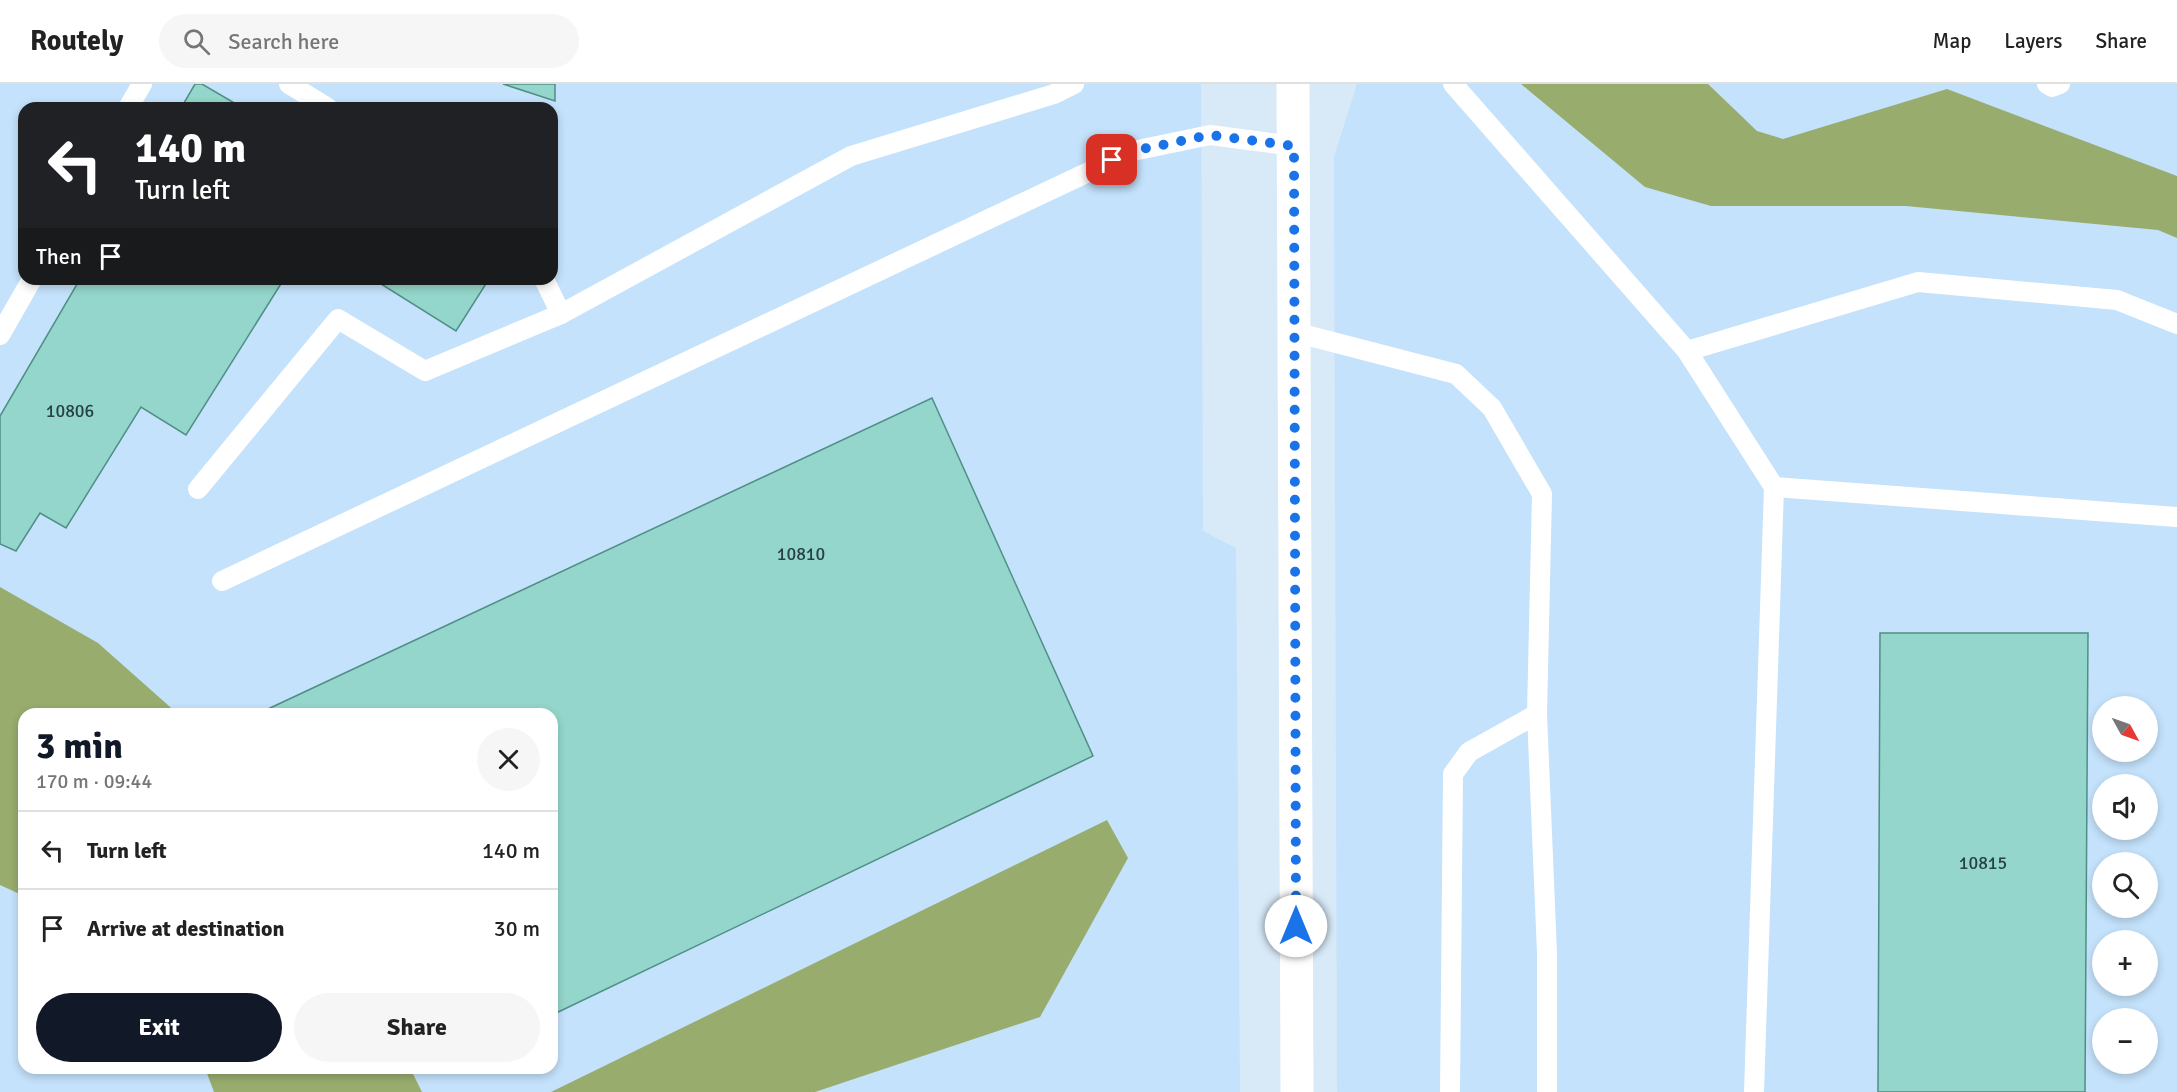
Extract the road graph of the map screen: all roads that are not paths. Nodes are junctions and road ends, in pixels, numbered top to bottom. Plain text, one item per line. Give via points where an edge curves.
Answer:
1 (142, 84) edge
2 (289, 84) edge
3 (1074, 84) edge
4 (1293, 84) edge
5 (1453, 84) edge
6 (2047, 84) edge
7 (2060, 84) edge
8 (132, 102) edge
9 (318, 102) edge
10 (1294, 146) junction
11 (29, 285) edge
12 (547, 285) edge
13 (561, 314) junction
14 (2177, 324) edge
15 (1294, 332) junction
16 (0, 335) edge
17 (1688, 351) junction
18 (1774, 487) junction
19 (198, 489) dead end
20 (2177, 517) edge
21 (222, 581) dead end
22 (1536, 714) junction
23 (1297, 1092) edge
24 (1450, 1092) edge
25 (1547, 1092) edge
26 (1754, 1092) edge

1 - 8 lane
2 - 9 lane
3 - 13 lane via 851,156
4 - 10 main road
5 - 17 lane
6 - 7 lane
10 - 15 main road
10 - 21 lane via 1210,135 1133,151
11 - 16 lane
12 - 13 lane
13 - 19 lane via 425,371 338,319
14 - 17 lane via 2117,300 1918,282
15 - 22 lane via 1456,374 1492,408 1542,494
15 - 23 main road
17 - 18 lane
18 - 20 lane
18 - 26 lane
22 - 24 lane via 1469,752 1453,774
22 - 25 lane via 1547,954

